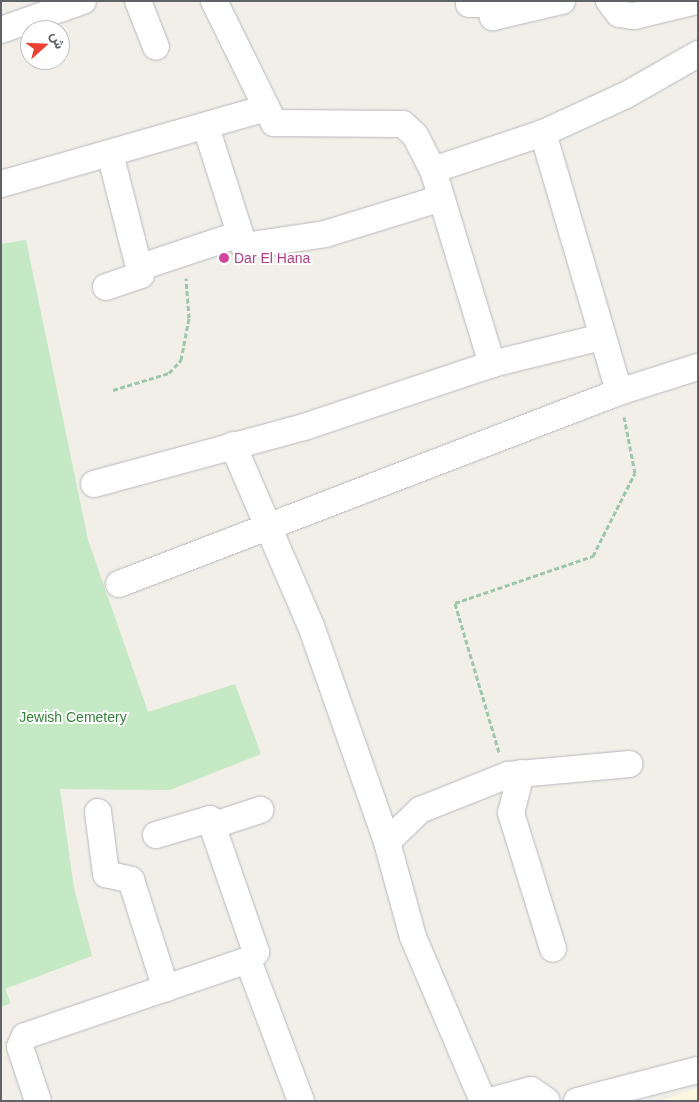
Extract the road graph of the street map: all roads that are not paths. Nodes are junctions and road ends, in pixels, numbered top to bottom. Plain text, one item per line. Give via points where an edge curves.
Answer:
1 (83, 1) edge
2 (138, 1) edge
3 (214, 1) edge
4 (562, 1) edge
5 (609, 1) edge
6 (697, 1) edge
7 (469, 4) dead end
8 (1, 30) edge
9 (156, 48) dead end
10 (698, 54) edge
11 (266, 108) junction
12 (206, 128) junction
13 (543, 133) junction
14 (110, 153) junction
15 (433, 170) junction
16 (1, 184) edge
17 (442, 198) junction
18 (240, 234) junction
19 (141, 267) junction
20 (106, 287) dead end
21 (602, 337) junction
22 (492, 364) junction
23 (698, 366) edge
24 (619, 392) junction
25 (233, 445) junction
26 (94, 484) dead end
27 (267, 526) junction
28 (120, 584) dead end
29 (630, 764) dead end
30 (514, 774) junction
31 (260, 810) dead end
32 (98, 812) dead end
33 (211, 826) junction
34 (156, 835) dead end
35 (387, 842) junction
36 (553, 949) dead end
37 (248, 960) junction
38 (166, 989) junction
39 (698, 1070) edge
40 (38, 1101) edge
41 (301, 1101) edge
42 (482, 1101) edge
43 (490, 1101) edge
44 (547, 1101) edge
45 (577, 1101) edge

1 - 8 street
2 - 9 street
3 - 11 street
4 - 7 street via 493,16 490,4
5 - 6 street via 619,14 634,16
10 - 13 street via 626,95
11 - 12 street
11 - 15 street via 274,123 403,124 415,135
12 - 14 street
12 - 18 street
13 - 15 street
13 - 21 street
14 - 16 street
14 - 19 street
15 - 17 street
17 - 18 street via 325,234 244,246
17 - 22 street
18 - 19 street
19 - 20 street via 141,275
21 - 22 street
21 - 24 street
22 - 25 street via 304,426
23 - 24 street
24 - 27 street
25 - 26 street
25 - 27 street
27 - 28 street
27 - 35 street via 311,626
29 - 30 street
30 - 35 street via 420,810
30 - 36 street via 511,813
31 - 33 street
32 - 38 street via 106,874 131,880
33 - 34 street via 210,819
33 - 37 street via 256,952
35 - 42 street via 413,937
37 - 38 street
37 - 41 street
38 - 40 street via 20,1040
39 - 45 street
43 - 44 street via 531,1090

